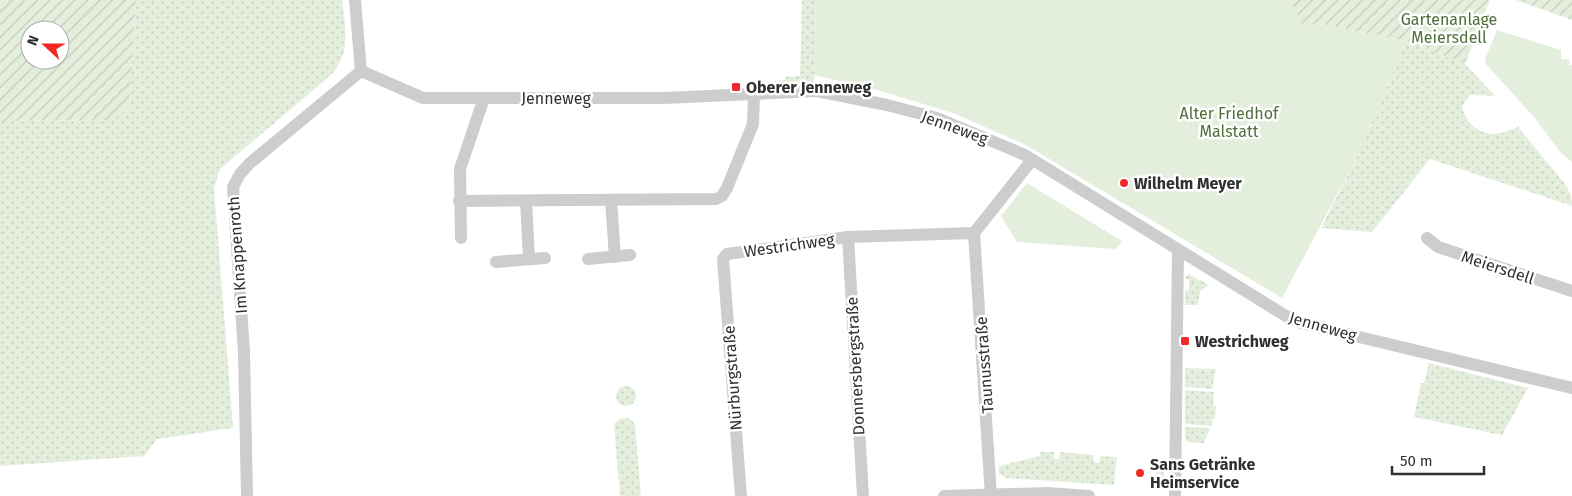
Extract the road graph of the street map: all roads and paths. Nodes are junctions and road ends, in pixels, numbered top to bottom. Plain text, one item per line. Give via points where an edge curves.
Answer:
1 (355, 0) edge
2 (361, 71) junction
3 (754, 95) junction
4 (484, 98) junction
5 (1032, 160) junction
6 (612, 200) junction
7 (459, 201) junction
8 (526, 201) junction
9 (974, 233) junction
10 (848, 237) junction
11 (461, 238) dead end
12 (1427, 238) dead end
13 (1178, 250) junction
14 (630, 255) dead end
15 (615, 256) junction
16 (545, 258) dead end
17 (529, 259) junction
18 (588, 259) dead end
19 (723, 260) joint
20 (496, 262) dead end
21 (1572, 291) edge
22 (1572, 388) edge
23 (991, 495) edge
24 (248, 496) edge
25 (741, 496) edge
26 (863, 496) edge
27 (944, 496) edge
28 (1090, 496) edge
29 (1175, 496) edge

1 - 2 street
2 - 4 street, Jenneweg via 422,98
2 - 24 street, Im Knappenroth via 250,163 233,187 244,352
3 - 4 street, Jenneweg
3 - 5 street, Jenneweg via 817,91 887,105 955,124
3 - 6 street via 751,131 722,196 716,199
4 - 7 street via 464,155
5 - 9 street
5 - 13 street, Jenneweg
6 - 8 street
6 - 15 street
7 - 8 street
7 - 11 street
8 - 17 street
9 - 10 street, Westrichweg
9 - 23 street, Taunusstraße
10 - 19 street, Westrichweg via 727,254
10 - 26 street, Donnersbergstraße
12 - 21 street, Meiersdell via 1438,247
13 - 22 street, Jenneweg via 1302,323
13 - 29 street
14 - 15 street
15 - 18 street
16 - 17 street
17 - 20 street
19 - 25 street, Nürburgstraße
23 - 27 street
23 - 28 street via 1048,493

